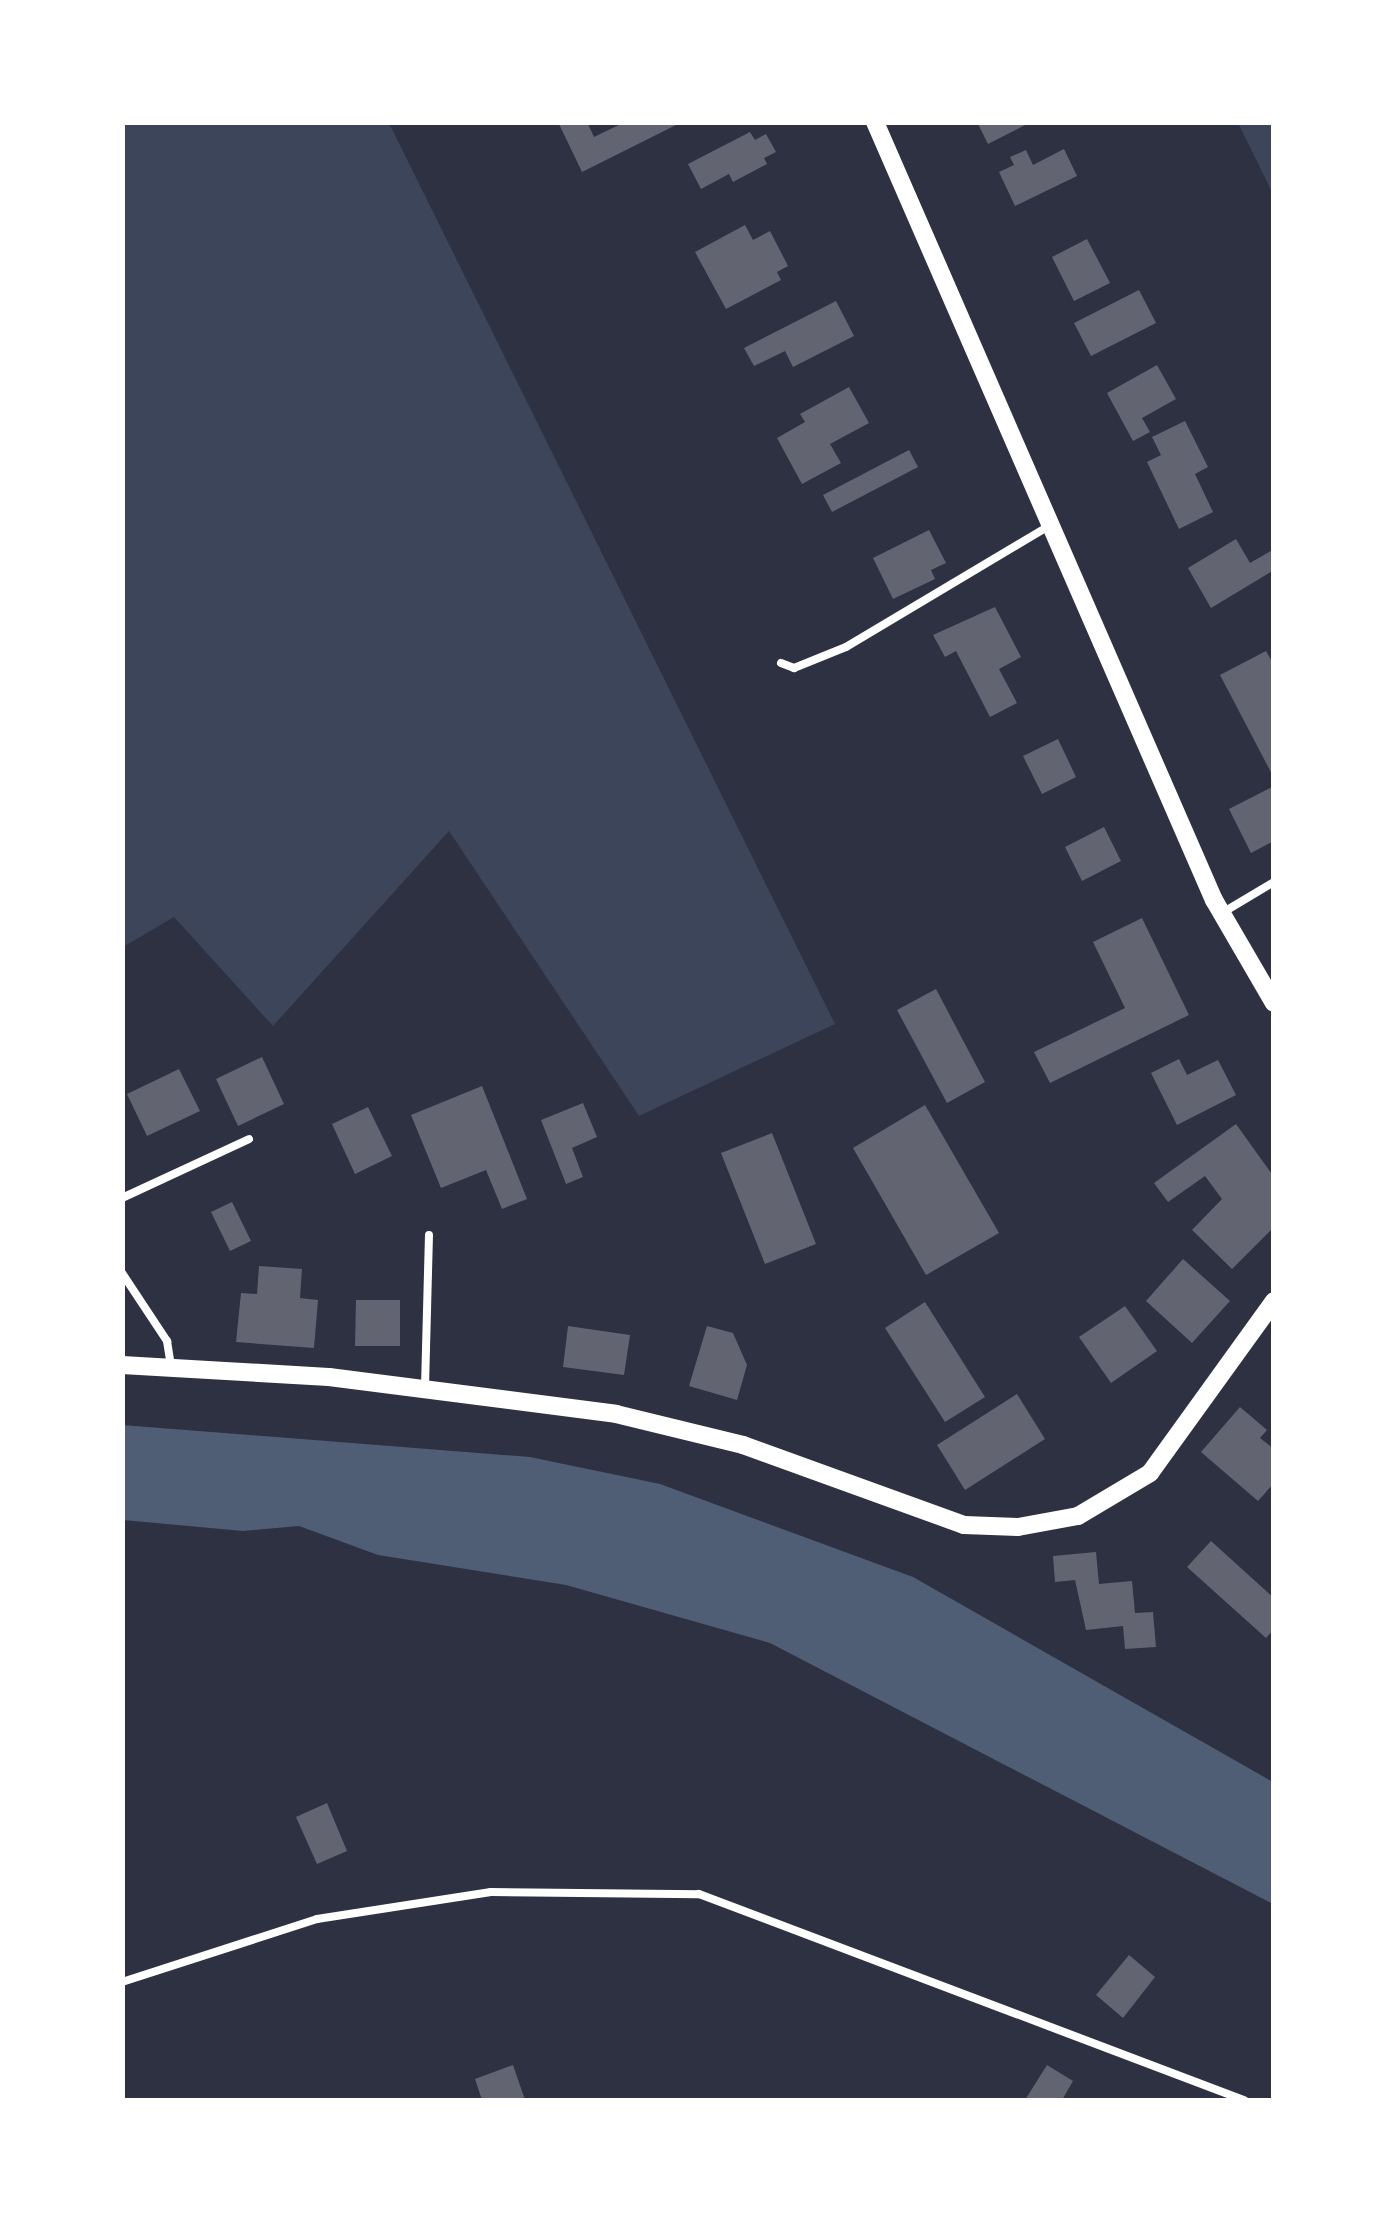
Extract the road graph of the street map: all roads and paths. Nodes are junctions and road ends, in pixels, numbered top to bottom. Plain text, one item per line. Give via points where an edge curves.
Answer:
1 (875, 122) edge
2 (1053, 524) junction
3 (781, 664) dead end
4 (1274, 882) edge
5 (1222, 913) junction
6 (1274, 1004) edge
7 (249, 1139) dead end
8 (122, 1198) edge
9 (430, 1235) dead end
10 (122, 1273) edge
11 (1274, 1301) edge
12 (122, 1364) edge
13 (171, 1367) junction
14 (425, 1387) junction
15 (122, 1982) edge
16 (1244, 2100) edge

1 - 2 street
2 - 3 lane via 846,647 794,668
2 - 5 street
4 - 5 lane
5 - 6 street
7 - 8 lane
9 - 14 lane
10 - 13 lane via 167,1341
11 - 14 street via 1150,1473 1078,1516 1018,1527 964,1525 743,1445 616,1414
12 - 13 street
13 - 14 street
15 - 16 lane via 317,1919 490,1892 699,1894

